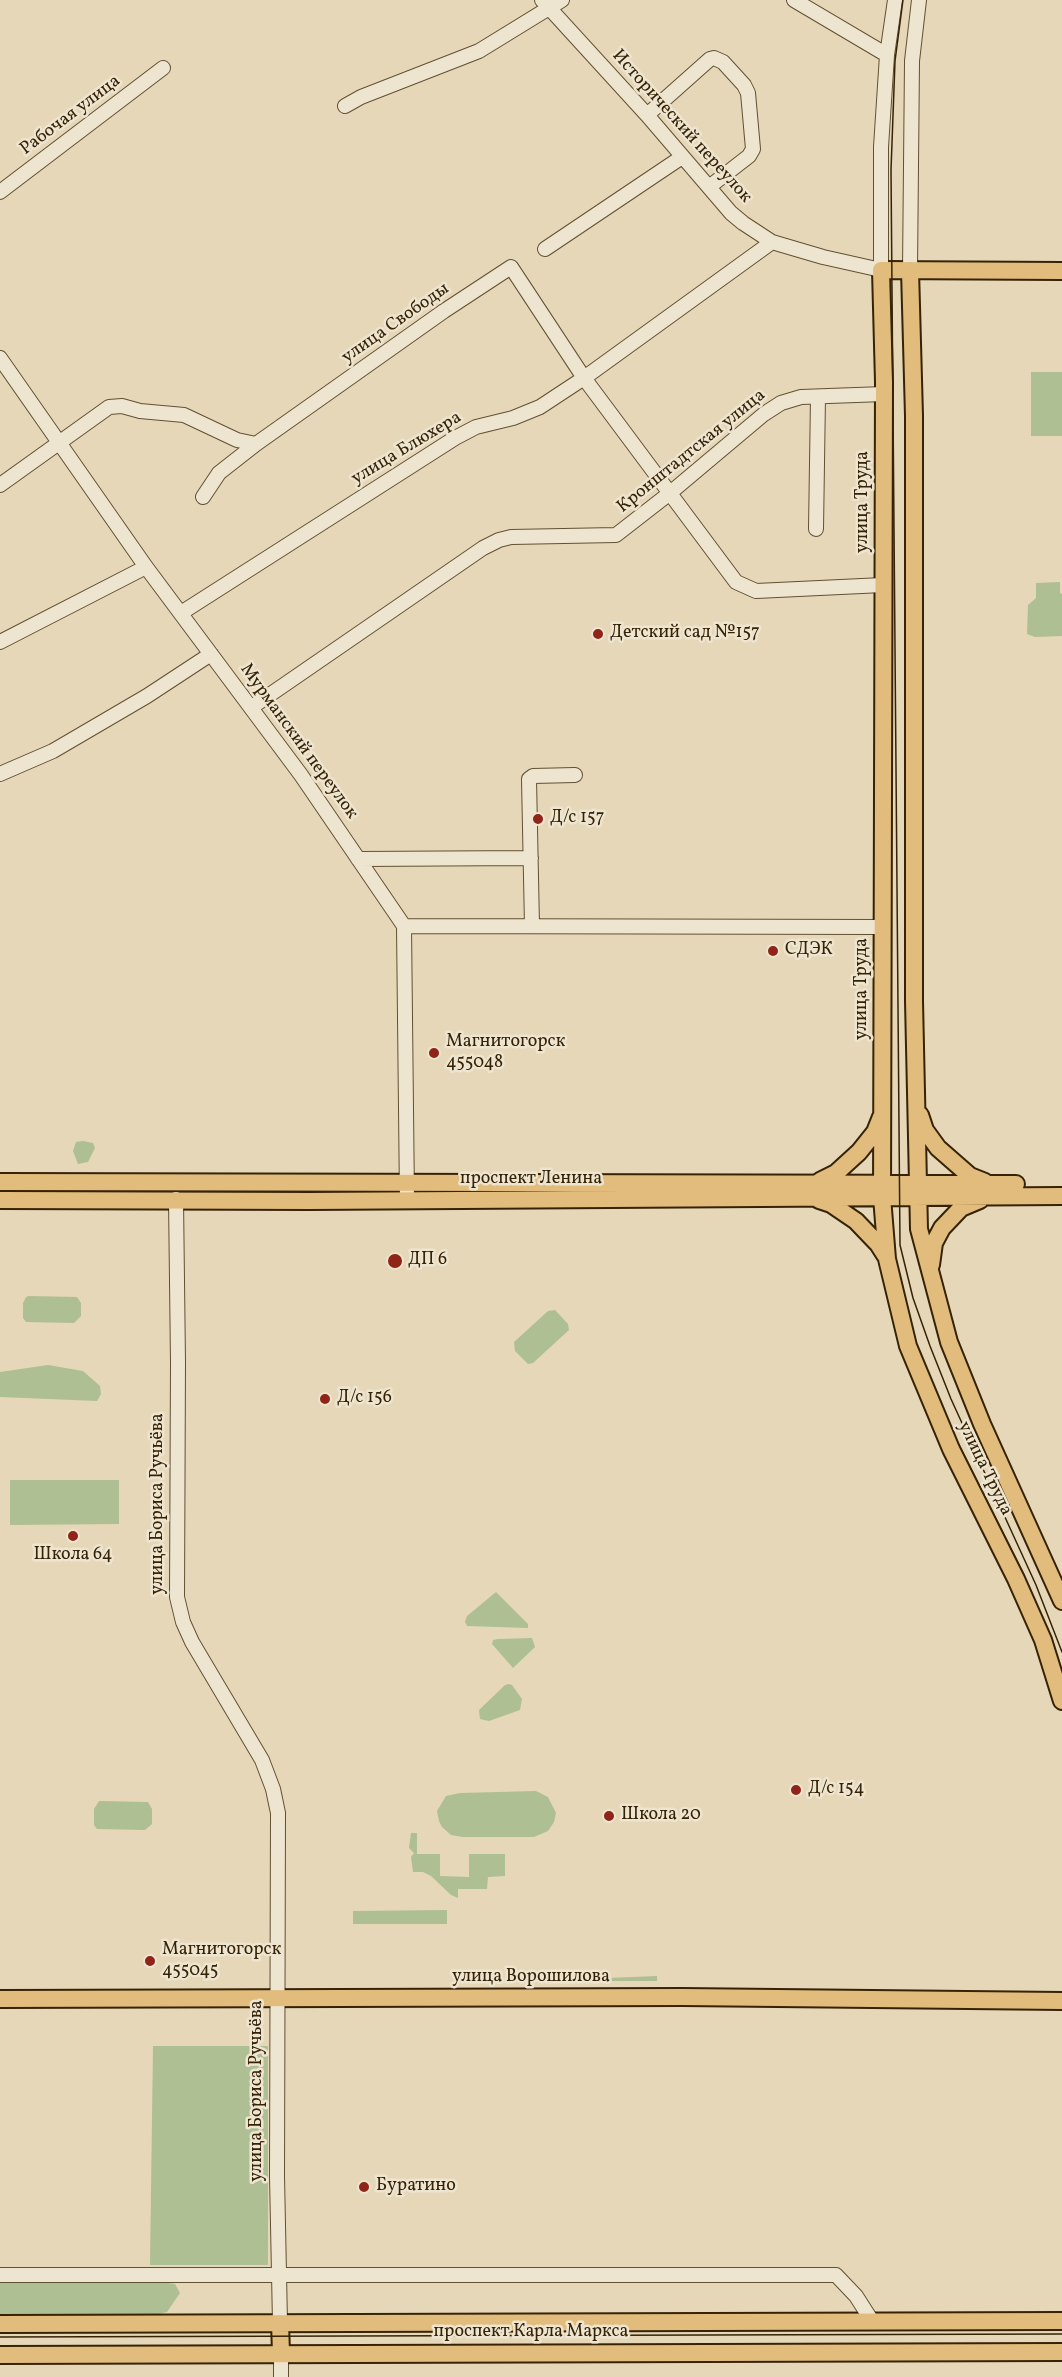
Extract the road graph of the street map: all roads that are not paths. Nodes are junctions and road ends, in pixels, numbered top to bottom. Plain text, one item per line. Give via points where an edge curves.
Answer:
1 (562, 0) edge
2 (794, 0) edge
3 (895, 0) edge
4 (920, 0) edge
5 (546, 5) edge
6 (887, 55) junction
7 (163, 68) dead end
8 (345, 106) dead end
9 (647, 115) junction
10 (682, 157) junction
11 (709, 187) junction
12 (0, 192) edge
13 (772, 242) junction
14 (545, 249) dead end
15 (881, 270) junction
16 (910, 270) junction
17 (1062, 271) edge
18 (0, 358) edge
19 (584, 378) junction
20 (884, 394) junction
21 (818, 397) junction
22 (60, 443) junction
23 (256, 444) junction
24 (0, 485) edge
25 (670, 493) junction
26 (203, 497) dead end
27 (816, 529) dead end
28 (146, 567) junction
29 (884, 585) junction
30 (181, 613) junction
31 (0, 642) edge
32 (211, 654) junction
33 (252, 707) junction
34 (0, 774) edge
35 (575, 775) dead end
36 (531, 858) junction
37 (358, 859) junction
38 (404, 926) junction
39 (532, 926) junction
40 (883, 927) junction
41 (916, 1101) junction
42 (883, 1111) junction
43 (0, 1182) edge
44 (1062, 1184) edge
45 (805, 1190) junction
46 (883, 1190) junction
47 (918, 1190) junction
48 (991, 1190) junction
49 (176, 1191) junction
50 (407, 1192) junction
51 (1062, 1196) edge
52 (0, 1200) edge
53 (887, 1259) junction
54 (930, 1275) junction
55 (1062, 1601) edge
56 (1062, 1701) edge
57 (278, 1998) junction
58 (0, 1999) edge
59 (1062, 2001) edge
60 (0, 2275) edge
61 (278, 2275) junction
62 (872, 2321) junction
63 (1062, 2321) edge
64 (280, 2323) junction
65 (0, 2324) edge
66 (1062, 2352) edge
67 (281, 2353) junction
68 (0, 2355) edge
69 (281, 2377) edge

1 - 5 street
2 - 6 street
3 - 6 street
4 - 16 street, улица Труда via 912,61
5 - 8 street via 479,51
5 - 9 street, Исторический переулок
6 - 15 street via 881,147
7 - 12 street, Рабочая улица
9 - 10 street, Исторический переулок
9 - 11 street via 710,59 723,62 746,88 753,149
10 - 11 street, Исторический переулок
10 - 14 street
11 - 13 street, Исторический переулок via 743,223
13 - 15 street, Исторический переулок
13 - 19 street, улица Блюхера
15 - 16 main road
15 - 20 main road, улица Труда
16 - 17 main road
16 - 41 main road, улица Труда
18 - 22 street, Мурманский переулок
19 - 23 street, улица Свободы via 511,267
19 - 25 street
19 - 30 street, улица Блюхера via 540,406 455,438
20 - 21 street, Кронштадтская улица
20 - 29 main road, улица Труда
21 - 25 street, Кронштадтская улица via 781,403 764,414
21 - 27 street
22 - 23 street via 109,407 122,406 184,415 237,441
22 - 24 street
22 - 28 street, Мурманский переулок
23 - 26 street, улица Свободы via 219,473
25 - 29 street via 729,576 745,588 756,591
25 - 33 street, Кронштадтская улица via 616,536 511,537 491,544
28 - 30 street, Мурманский переулок
28 - 31 street
29 - 40 main road, улица Труда
30 - 32 street, Мурманский переулок
32 - 33 street, Мурманский переулок
32 - 34 street via 53,751
33 - 37 street, Мурманский переулок
35 - 36 street via 530,777
36 - 37 street
36 - 39 street
37 - 38 street, Мурманский переулок
38 - 39 street
38 - 50 street
39 - 40 street
40 - 42 main road, улица Труда
41 - 47 main road, улица Труда
41 - 48 main road via 925,1130 938,1148
42 - 45 main road via 875,1132 852,1159
42 - 46 main road, улица Труда
43 - 49 main road, проспект Ленина
44 - 48 main road, проспект Ленина
45 - 46 main road, проспект Ленина
45 - 50 main road, проспект Ленина
45 - 53 main road via 856,1221
46 - 47 main road, проспект Ленина
46 - 53 main road, улица Труда
47 - 48 main road, проспект Ленина
47 - 54 main road, улица Труда via 919,1229
48 - 51 main road, проспект Ленина
48 - 54 main road via 968,1204 942,1228 934,1243
49 - 50 main road, проспект Ленина
49 - 52 main road, проспект Ленина via 84,1201
49 - 57 street, улица Бориса Ручьёва via 177,1597 192,1642 262,1760 273,1789 278,1813
53 - 56 main road, улица Труда via 908,1346 951,1449 1044,1640
54 - 55 main road, улица Труда via 949,1342 982,1424
57 - 58 main road, улица Ворошилова
57 - 59 main road, улица Ворошилова
57 - 61 street, улица Бориса Ручьёва
60 - 61 street
61 - 62 street via 836,2275
61 - 64 street, улица Бориса Ручьёва
62 - 63 main road, проспект Карла Маркса
62 - 64 main road, проспект Карла Маркса
64 - 65 main road, проспект Карла Маркса
64 - 67 main road, улица Бориса Ручьёва
66 - 67 main road, проспект Карла Маркса
67 - 68 main road, проспект Карла Маркса
67 - 69 street, улица Бориса Ручьёва

